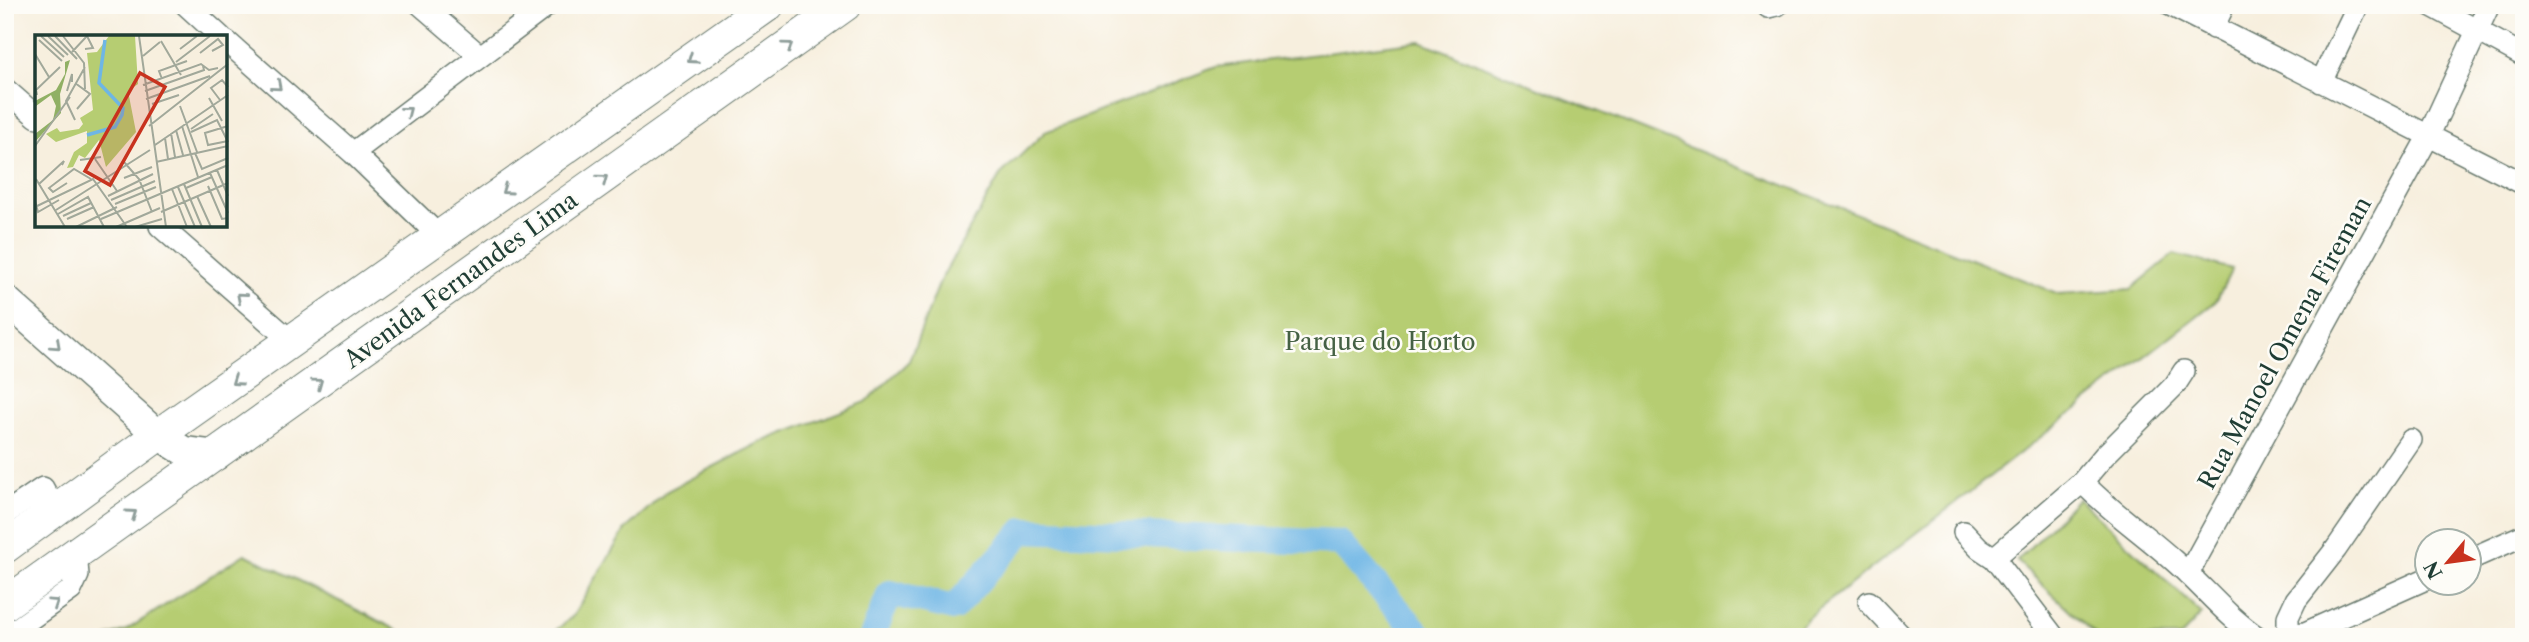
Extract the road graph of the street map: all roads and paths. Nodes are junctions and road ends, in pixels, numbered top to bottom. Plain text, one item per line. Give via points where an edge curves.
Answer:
1 (186, 5) edge
2 (421, 5) edge
3 (548, 5) edge
4 (768, 5) edge
5 (845, 5) edge
6 (2170, 5) edge
7 (2224, 5) edge
8 (2358, 5) edge
9 (2430, 5) edge
10 (2489, 5) edge
11 (2213, 28) junction
12 (2478, 32) junction
13 (219, 35) edge
14 (228, 43) edge
15 (479, 55) junction
16 (2524, 56) edge
17 (2321, 82) junction
18 (5, 89) edge
19 (35, 115) edge
20 (2428, 137) junction
21 (353, 153) junction
22 (2524, 184) edge
23 (162, 228) edge
24 (440, 237) junction
25 (5, 299) edge
26 (292, 342) junction
27 (2184, 371) dead end
28 (158, 435) junction
29 (2411, 440) dead end
30 (218, 455) junction
31 (2082, 482) junction
32 (49, 499) junction
33 (5, 514) edge
34 (1964, 532) dead end
35 (2524, 536) edge
36 (5, 547) edge
37 (2484, 553) edge
38 (76, 554) junction
39 (1994, 558) junction
40 (2188, 574) junction
41 (2414, 584) edge
42 (1869, 602) dead end
43 (5, 604) edge
44 (2284, 634) edge
45 (2249, 635) edge
46 (5, 637) edge
47 (1902, 637) edge
48 (2054, 637) edge

1 - 13 street
2 - 15 street
3 - 15 street
4 -> 24 highway, Avenida Fernandes Lima
30 -> 5 highway, Avenida Fernandes Lima
6 - 11 street
7 - 11 street
8 - 17 street
9 - 12 street
10 - 12 street, Rua Manoel Omena Fireman
11 - 17 street
12 - 16 street
12 - 20 street, Rua Manoel Omena Fireman
14 -> 21 street
21 -> 15 street
17 - 20 street
18 - 19 street
20 - 22 street
20 - 40 street, Rua Manoel Omena Fireman
21 - 24 street
26 -> 23 street
24 - 26 highway, Avenida Fernandes Lima
25 -> 28 main road
26 -> 28 highway, Avenida Fernandes Lima
27 - 31 street
28 - 30 main road via 184,451
28 - 32 highway, Avenida Fernandes Lima
29 - 44 street via 2296,600
38 -> 30 highway, Avenida Fernandes Lima
31 - 39 street
31 - 40 street
32 - 33 street, Avenida Fernandes Lima
32 - 36 highway, Avenida Fernandes Lima
32 - 38 highway
34 - 39 street
35 - 37 street
38 - 43 highway, Avenida Fernandes Lima
46 -> 38 street via 71,590 78,575
39 - 48 street
40 - 45 street
41 - 44 street via 2305,633
42 - 47 street

